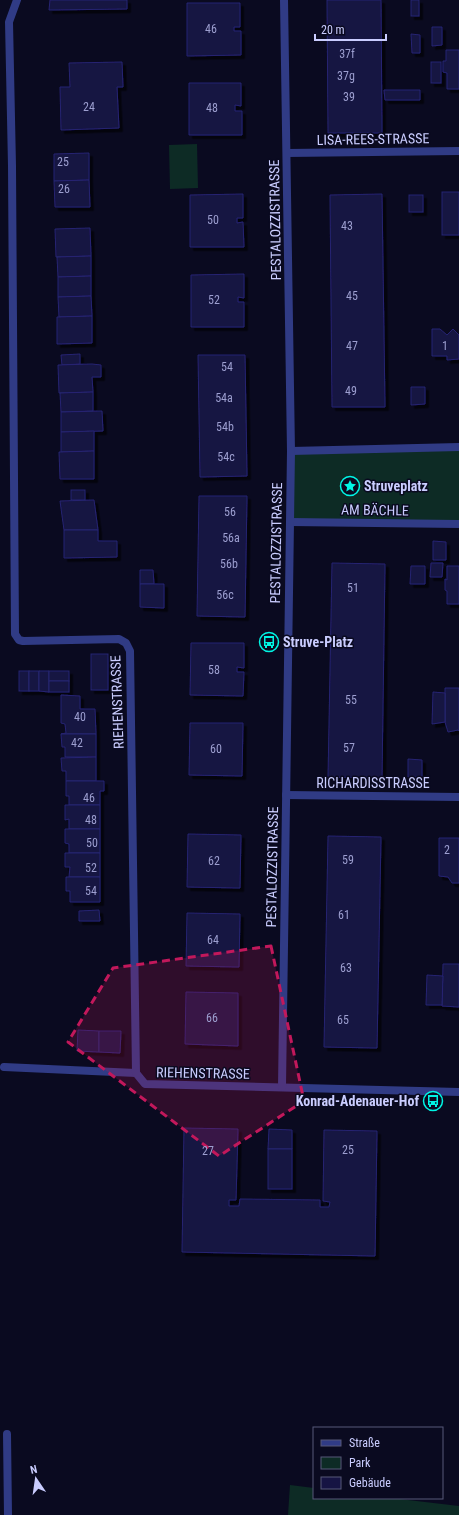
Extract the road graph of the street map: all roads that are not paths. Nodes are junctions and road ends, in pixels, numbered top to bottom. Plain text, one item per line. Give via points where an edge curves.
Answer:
1 (17, 0) edge
2 (284, 0) edge
3 (459, 151) edge
4 (287, 153) junction
5 (459, 447) edge
6 (291, 451) junction
7 (290, 522) junction
8 (459, 524) edge
9 (286, 795) junction
10 (459, 797) edge
11 (4, 1067) dead end
12 (136, 1073) junction
13 (282, 1087) junction
14 (459, 1092) edge
15 (7, 1434) dead end
16 (8, 1515) edge

1 - 12 street, RIEHENSTRASSE via 9,22 15,634 23,641 119,640 126,643 130,651
2 - 4 street, PESTALOZZISTRASSE
3 - 4 street, LISA-REES-STRASSE
4 - 6 street, PESTALOZZISTRASSE
5 - 6 street
6 - 7 street, PESTALOZZISTRASSE
7 - 8 street, AM BÄCHLE
7 - 9 street, PESTALOZZISTRASSE
9 - 10 street, RICHARDISSTRASSE
9 - 13 street, PESTALOZZISTRASSE
11 - 12 street
12 - 13 street, RIEHENSTRASSE via 145,1084
13 - 14 street, RIEHENSTRASSE
15 - 16 street

